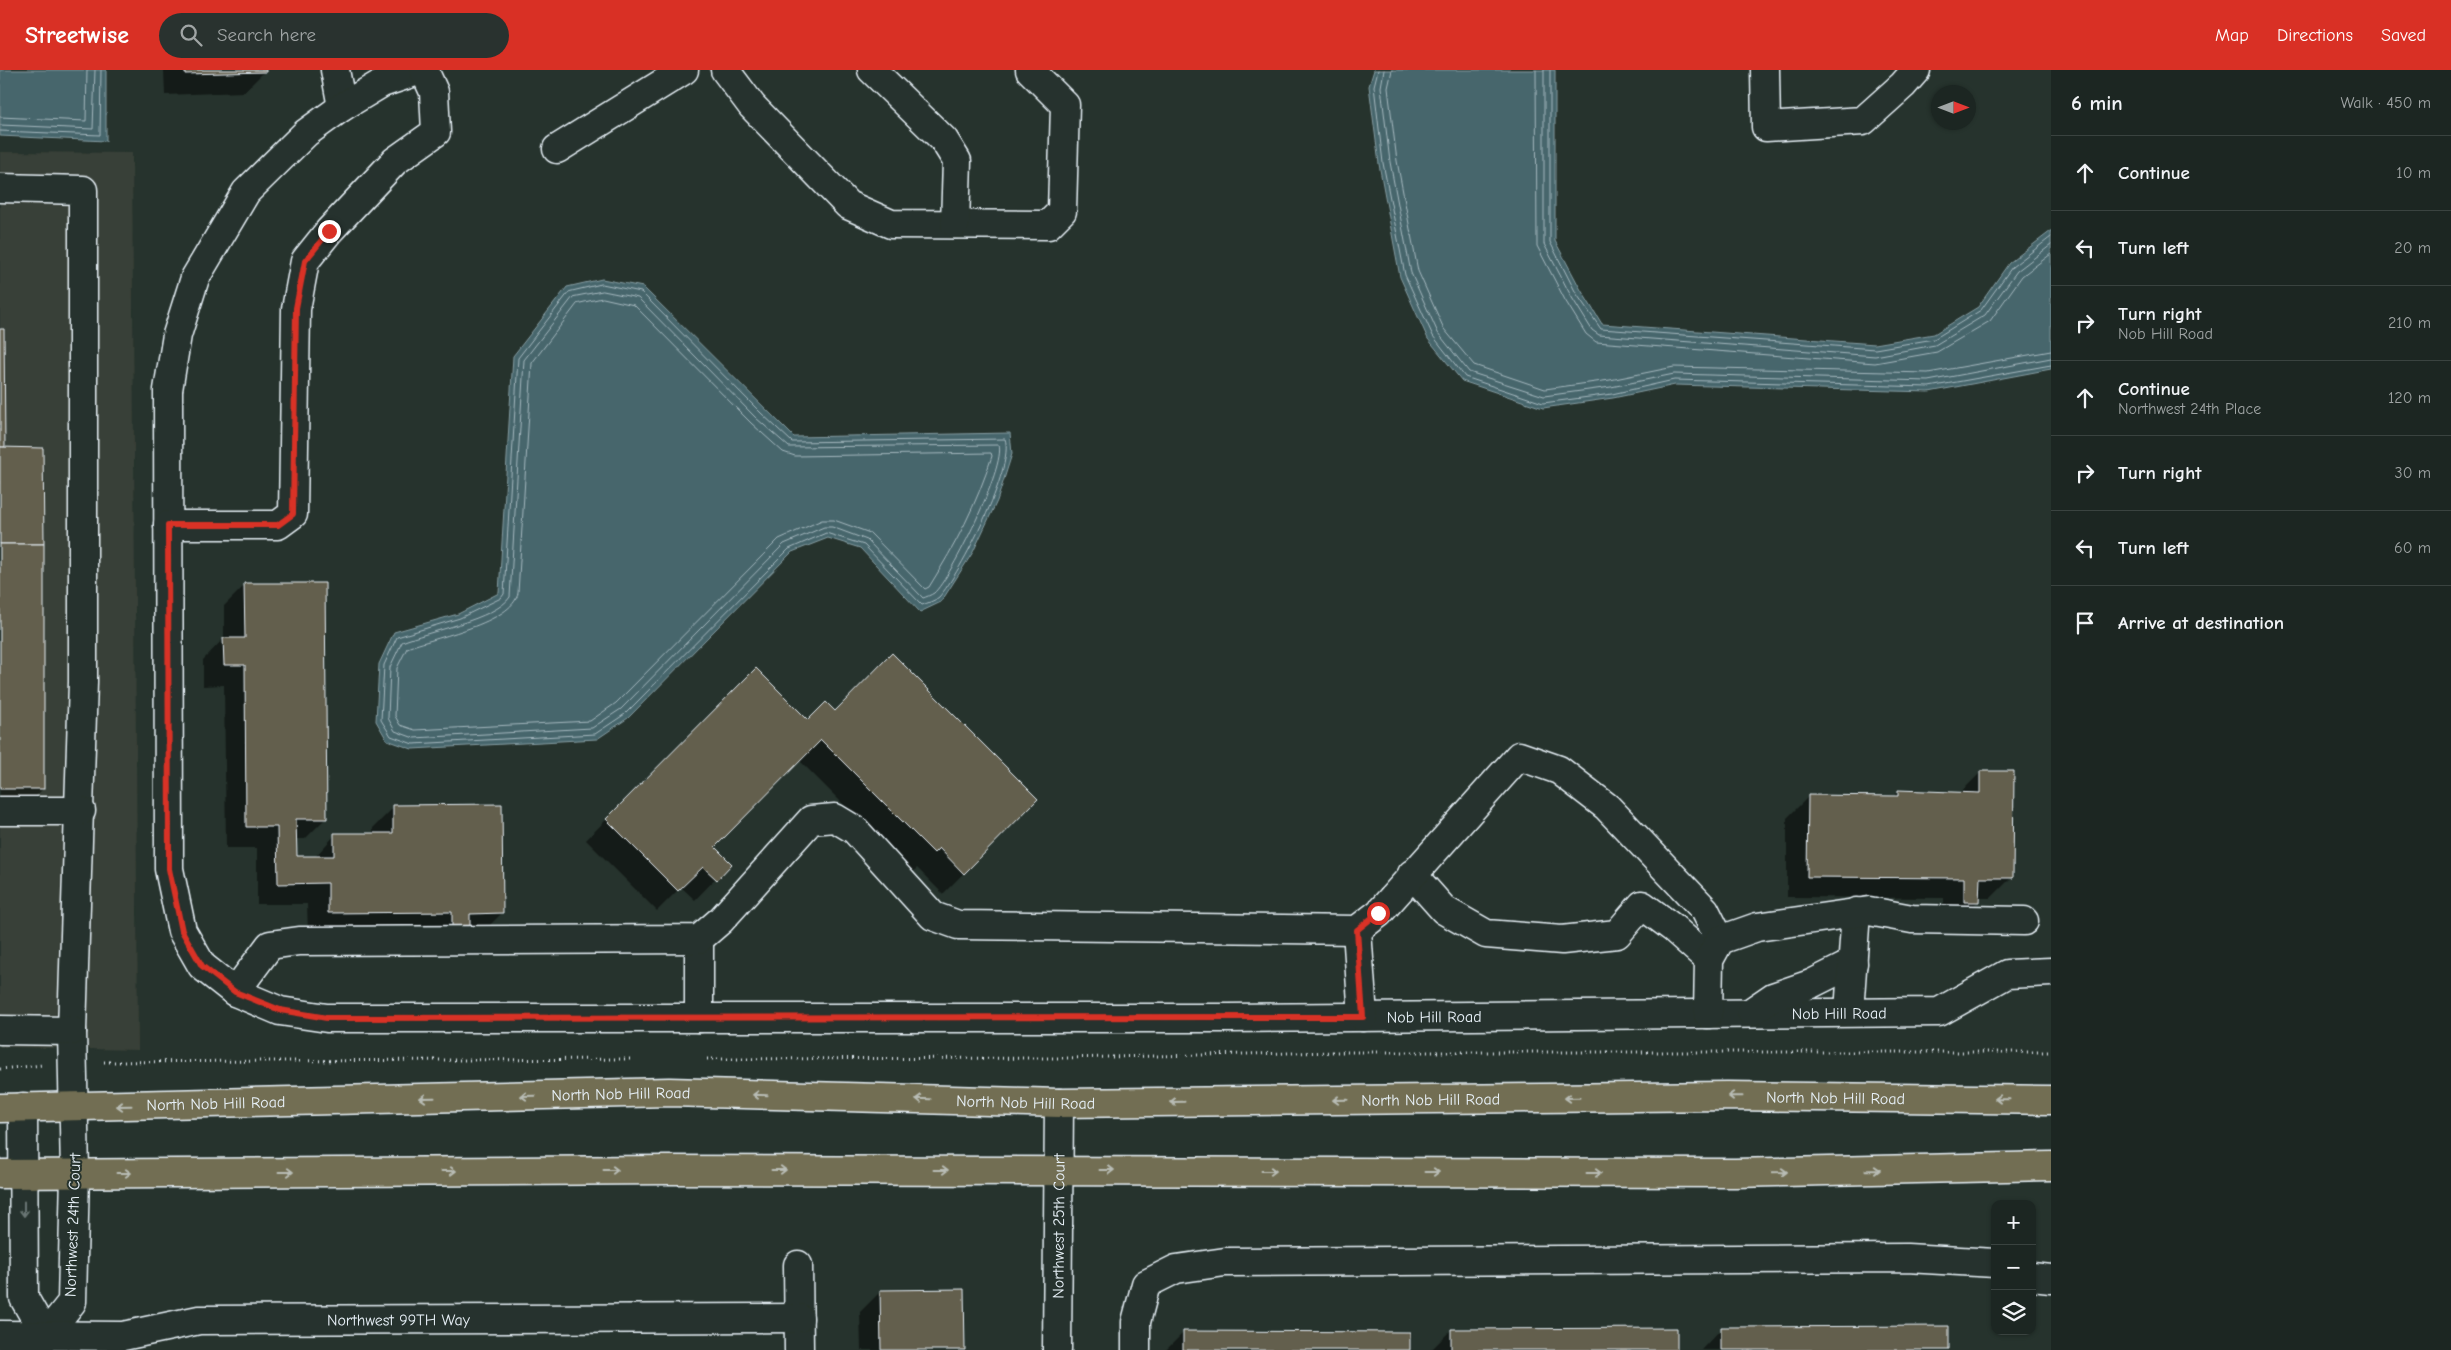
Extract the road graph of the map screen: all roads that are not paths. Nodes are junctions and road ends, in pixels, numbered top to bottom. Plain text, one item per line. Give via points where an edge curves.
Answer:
1 (335, 70) edge
2 (422, 70) edge
3 (684, 70) edge
4 (725, 70) edge
5 (872, 70) edge
6 (1030, 70) edge
7 (1765, 70) edge
8 (1916, 70) edge
9 (342, 107) junction
10 (557, 149) dead end
11 (0, 188) edge
12 (955, 224) junction
13 (168, 525) junction
14 (81, 810) junction
15 (0, 811) edge
16 (1412, 874) junction
17 (1672, 874) junction
18 (1642, 906) junction
19 (1856, 912) junction
20 (2024, 921) dead end
21 (1357, 930) junction
22 (699, 939) junction
23 (1715, 950) junction
24 (1852, 963) junction
25 (2051, 972) edge
26 (235, 992) junction
27 (1849, 1012) junction
28 (1750, 1013) junction
29 (1708, 1014) junction
30 (1363, 1017) junction
31 (699, 1018) junction
32 (0, 1030) edge
33 (72, 1031) junction
34 (2051, 1100) edge
35 (1059, 1103) junction
36 (74, 1107) junction
37 (11, 1108) edge
38 (2051, 1166) edge
39 (1058, 1170) junction
40 (75, 1173) junction
41 (12, 1174) edge
42 (1991, 1263) edge
43 (798, 1264) dead end
44 (2036, 1278) edge
45 (2051, 1280) edge
46 (799, 1318) junction
47 (0, 1335) edge
48 (39, 1343) edge
49 (799, 1350) edge
50 (1057, 1350) edge
51 (1136, 1350) edge

1 - 9 street
2 - 9 street, Nob Hill Road via 382,83
2 - 13 street via 434,92 436,132 395,161 305,261 296,308 293,514 278,525
3 - 10 street
4 - 12 street via 752,106 848,204 891,224
5 - 12 street via 944,140 957,161
6 - 12 street via 1065,104 1062,211 1048,225
7 - 8 street via 1766,127 1863,121
9 - 13 street, Nob Hill Road via 306,133 246,192 195,278 177,335 168,390
11 - 14 street, Northwest 24th Court via 82,190
13 - 26 street, Nob Hill Road via 169,869 182,931 202,966
14 - 15 street
14 - 33 street, Northwest 24th Court
16 - 17 street via 1519,756 1559,770 1607,807
16 - 18 street via 1444,910 1486,934 1562,940 1617,934
16 - 21 street via 1378,913
17 - 18 street
17 - 23 street via 1705,910
18 - 23 street via 1673,928
19 - 20 street via 1869,910 1912,919
19 - 23 street via 1757,927
19 - 24 street
21 - 22 street via 958,925 932,916 855,830 835,818 811,820 721,920
21 - 30 street
22 - 26 street via 299,941 270,945
22 - 31 street
23 - 29 street
24 - 27 street
24 - 28 street via 1810,984 1773,997
25 - 27 street, Nob Hill Road via 2007,974 1939,1012
26 - 31 street, Nob Hill Road via 280,1010 327,1018
27 - 28 street, Nob Hill Road
28 - 29 street, Nob Hill Road
29 - 30 street, Nob Hill Road
30 - 31 street, Nob Hill Road
32 - 33 street
33 - 36 street, Northwest 24th Court
34 -> 35 main road, North Nob Hill Road via 1727,1096
35 -> 36 main road, North Nob Hill Road via 669,1092
35 - 39 street, Northwest 25th Court
36 - 37 main road, North Nob Hill Road
36 - 40 street, Northwest 24th Court
37 - 41 street
39 -> 38 main road via 1735,1173
40 -> 39 main road
39 - 50 street, Northwest 25th Court
40 - 41 main road
40 - 48 street, Northwest 24th Court via 72,1302
41 -> 48 street via 24,1298
42 - 51 street via 1907,1258 1225,1262 1176,1269 1146,1284 1136,1322
43 - 46 street
44 - 45 street
46 - 48 street, Northwest 99TH Way via 200,1320 123,1336
46 - 49 street
47 - 48 street, Northwest 99TH Way

